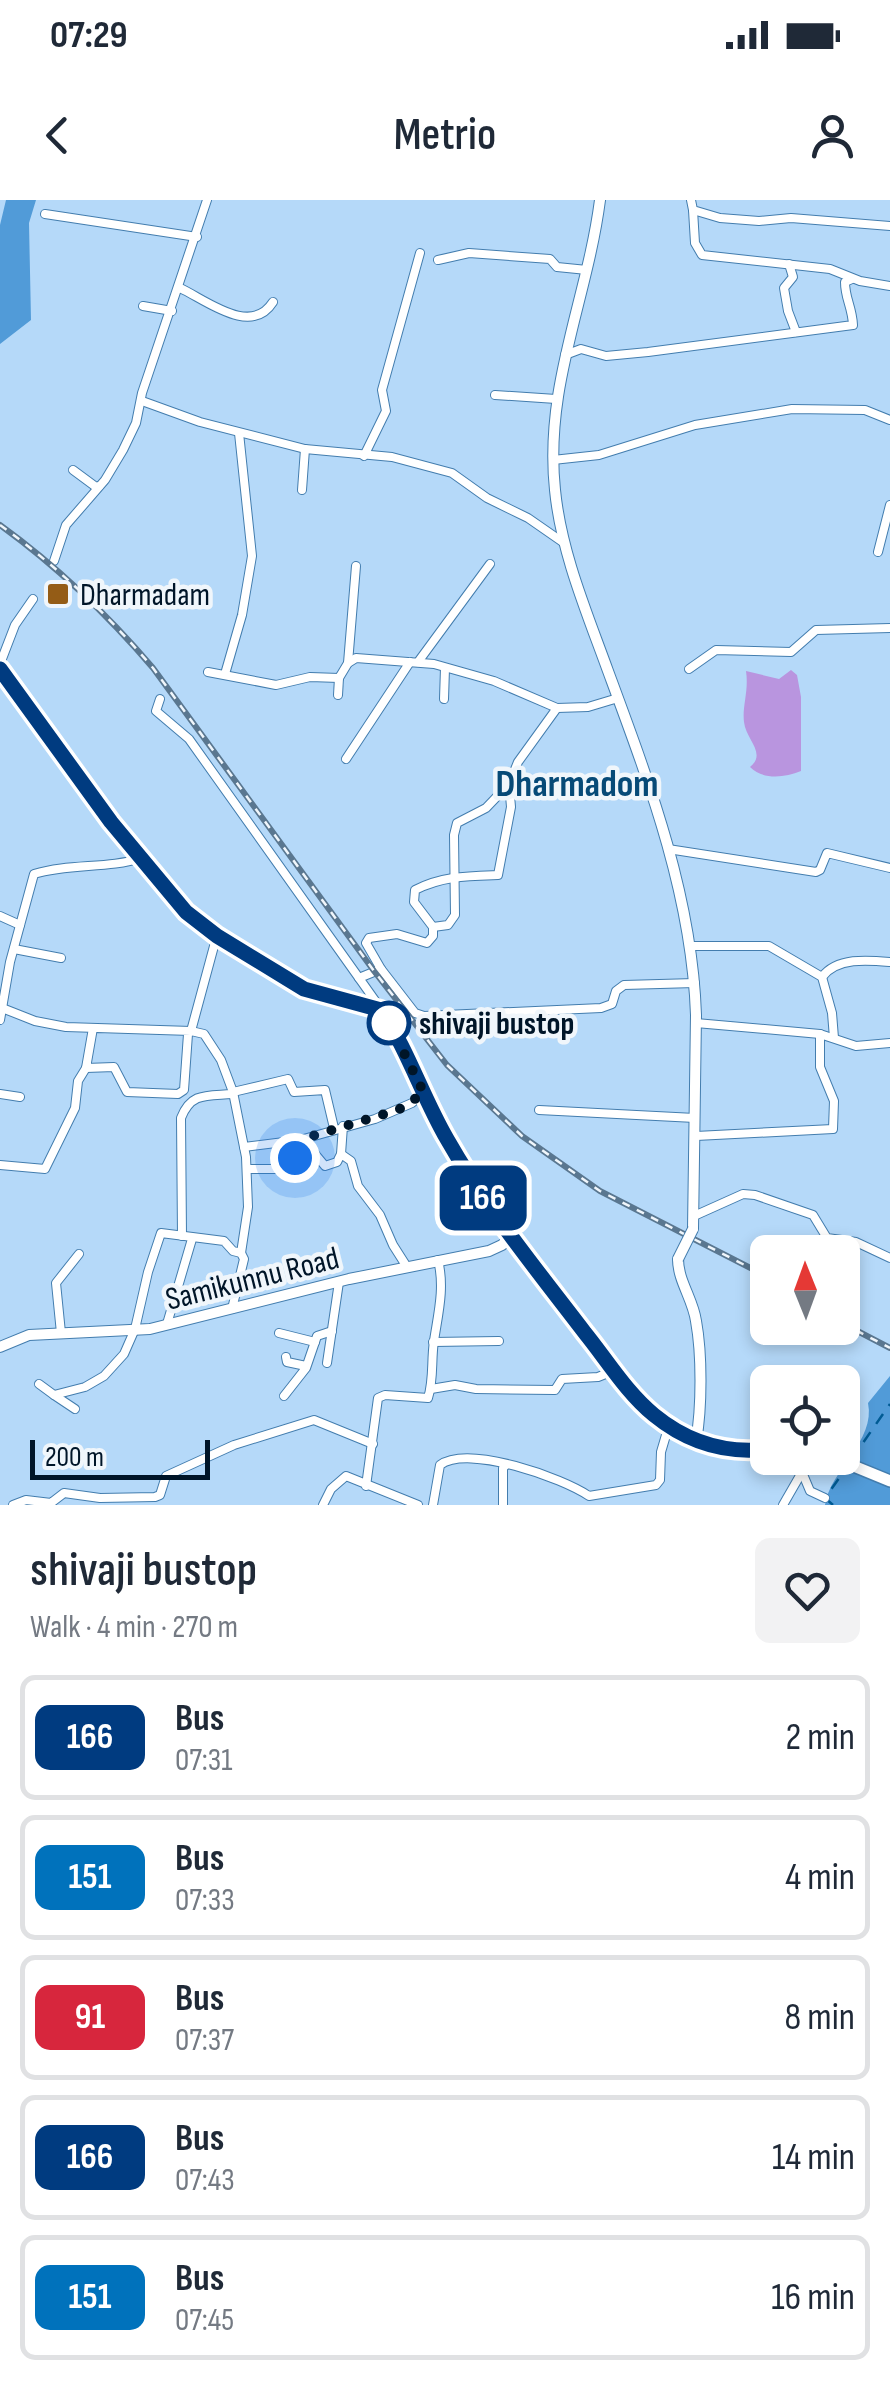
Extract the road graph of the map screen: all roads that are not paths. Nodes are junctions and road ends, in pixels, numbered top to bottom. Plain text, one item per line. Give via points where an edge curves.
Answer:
1 (207, 200) edge
2 (600, 200) edge
3 (691, 200) edge
4 (693, 210) junction
5 (45, 214) dead end
6 (890, 226) edge
7 (197, 237) junction
8 (420, 253) dead end
9 (438, 260) dead end
10 (789, 264) junction
11 (587, 270) junction
12 (852, 279) junction
13 (890, 286) edge
14 (180, 288) junction
15 (273, 302) dead end
16 (142, 306) dead end
17 (172, 311) junction
18 (796, 332) junction
19 (566, 355) junction
20 (495, 395) dead end
21 (556, 398) junction
22 (142, 401) junction
23 (890, 420) edge
24 (239, 433) junction
25 (305, 449) junction
26 (364, 456) junction
27 (552, 460) junction
28 (73, 470) dead end
29 (100, 486) junction
30 (302, 490) dead end
31 (890, 505) edge
32 (48, 542) dead end
33 (564, 544) junction
34 (57, 547) junction
35 (878, 552) dead end
36 (54, 561) dead end
37 (490, 564) dead end
38 (356, 566) dead end
39 (33, 600) dead end
40 (890, 628) edge
41 (414, 662) junction
42 (348, 663) junction
43 (0, 666) edge
44 (445, 668) junction
45 (689, 669) dead end
46 (208, 672) dead end
47 (226, 674) junction
48 (340, 678) junction
49 (0, 682) edge
50 (338, 696) dead end
51 (22, 698) junction
52 (444, 698) dead end
53 (618, 698) junction
54 (160, 699) dead end
55 (558, 708) junction
56 (346, 759) dead end
57 (509, 784) junction
58 (668, 848) junction
59 (142, 858) junction
60 (890, 868) edge
61 (454, 876) junction
62 (0, 916) edge
63 (20, 925) junction
64 (433, 927) junction
65 (217, 936) junction
66 (689, 946) junction
67 (14, 949) junction
68 (60, 958) dead end
69 (890, 962) edge
70 (381, 969) junction
71 (822, 977) junction
72 (359, 978) junction
73 (695, 983) junction
74 (2, 1008) edge
75 (381, 1010) junction
76 (0, 1020) edge
77 (696, 1023) junction
78 (93, 1028) junction
79 (192, 1031) junction
80 (820, 1034) junction
81 (834, 1038) junction
82 (890, 1043) edge
83 (86, 1068) junction
84 (232, 1093) junction
85 (424, 1093) junction
86 (0, 1094) edge
87 (20, 1097) dead end
88 (539, 1110) dead end
89 (695, 1118) junction
90 (339, 1127) junction
91 (696, 1136) junction
92 (296, 1141) junction
93 (244, 1147) junction
94 (341, 1154) junction
95 (295, 1158) junction
96 (0, 1166) edge
97 (248, 1169) junction
98 (694, 1216) junction
99 (182, 1236) junction
100 (512, 1236) junction
101 (192, 1239) junction
102 (241, 1253) junction
103 (78, 1254) dead end
104 (890, 1258) edge
105 (438, 1260) junction
106 (408, 1267) junction
107 (339, 1282) junction
108 (232, 1309) junction
109 (167, 1324) junction
110 (136, 1330) junction
111 (332, 1331) junction
112 (62, 1332) junction
113 (279, 1334) dead end
114 (314, 1342) junction
115 (434, 1342) junction
116 (499, 1342) dead end
117 (0, 1347) edge
118 (286, 1357) dead end
119 (327, 1363) dead end
120 (306, 1366) junction
121 (613, 1371) junction
122 (38, 1384) dead end
123 (431, 1389) junction
124 (54, 1395) junction
125 (284, 1396) dead end
126 (75, 1409) dead end
127 (669, 1425) junction
128 (696, 1441) junction
129 (373, 1444) junction
130 (750, 1451) edge
131 (506, 1464) junction
132 (860, 1469) edge
133 (800, 1475) edge
134 (803, 1475) edge
135 (890, 1482) edge
136 (366, 1486) junction
137 (825, 1498) dead end
138 (588, 1501) edge
139 (51, 1504) edge
140 (13, 1505) edge
141 (323, 1505) edge
142 (418, 1505) edge
143 (433, 1505) edge
144 (502, 1505) edge
145 (783, 1505) edge

1 - 7 street
2 - 11 main road
3 - 4 street
4 - 6 street via 720,218
4 - 10 street via 694,243 702,254
5 - 7 street
7 - 14 street
8 - 26 street via 382,390 386,411
9 - 11 street via 469,252 550,259 557,267
10 - 12 street
10 - 18 street via 793,277 784,288
11 - 19 main road
12 - 13 street
12 - 18 street via 845,282 845,296 853,325
14 - 15 street via 228,314 253,318
14 - 17 street
16 - 17 street
17 - 22 street via 142,378
18 - 19 street via 648,352
19 - 21 main road
20 - 21 street
21 - 27 main road
22 - 24 street
22 - 29 street
23 - 27 street via 865,410 792,409
24 - 25 street
24 - 47 street via 252,556
25 - 26 street
25 - 30 street
26 - 33 street via 452,473
27 - 33 main road
28 - 29 street
29 - 34 street via 66,525
31 - 35 street
32 - 34 street
33 - 53 main road
34 - 36 street
37 - 41 street
38 - 42 street
39 - 43 street
40 - 45 street via 816,630 791,652 716,650
41 - 42 street
41 - 44 street
41 - 56 street
42 - 48 street
43 - 51 main road
44 - 52 street
44 - 55 street
46 - 47 street
47 - 48 street via 276,685 310,676
48 - 50 street
49 - 51 main road
51 - 59 main road
53 - 55 street
53 - 58 main road
54 - 72 street via 156,712 189,739
55 - 57 street
57 - 61 street via 494,802 457,823
57 - 61 street via 498,875
58 - 60 street via 816,872 827,854
58 - 66 main road
59 - 63 street via 34,874
59 - 65 main road via 186,912
61 - 64 street via 454,918
61 - 64 street via 413,895
62 - 63 street
63 - 67 street
64 - 70 street via 427,943 387,933 367,940
65 - 75 main road via 304,989
65 - 79 street
66 - 71 street via 769,946
66 - 73 main road
67 - 68 street
67 - 74 street
69 - 71 street via 841,964
70 - 72 street
70 - 73 street via 424,1016 602,1008 624,984
71 - 81 street
72 - 75 street
73 - 77 main road
74 - 76 street
74 - 78 street via 49,1025
75 - 85 main road
77 - 80 street
77 - 89 main road
78 - 79 street
78 - 83 street
79 - 83 street via 178,1094 127,1092 114,1068
79 - 84 street via 204,1034
80 - 81 street
80 - 91 street via 833,1129
81 - 82 street via 856,1046
83 - 96 street via 75,1108 44,1169
84 - 90 street via 288,1078 294,1092 324,1090
84 - 93 street
84 - 99 street via 195,1098 180,1118
85 - 90 street via 398,1110
85 - 100 main road
86 - 87 street
88 - 89 street
89 - 91 main road
90 - 92 street
90 - 94 street
91 - 98 main road
92 - 93 street
92 - 95 street
93 - 97 street
94 - 95 street via 325,1166 315,1154
94 - 106 street via 351,1160 358,1186
95 - 97 street via 275,1169
97 - 102 street
98 - 104 street via 755,1195 813,1215 827,1238
98 - 128 main road, bridge via 678,1259 697,1322
99 - 101 street
99 - 110 street via 161,1232
100 - 105 main road, Samikunnu Road via 489,1251
100 - 121 main road
101 - 102 street via 224,1241
101 - 109 street
102 - 108 street
103 - 112 street via 56,1284
105 - 106 main road, Samikunnu Road
105 - 115 street
106 - 107 main road, Samikunnu Road
107 - 108 main road, Samikunnu Road
107 - 111 street
108 - 109 main road, Samikunnu Road
109 - 110 main road, Samikunnu Road
110 - 112 main road, Samikunnu Road
110 - 124 street via 104,1376
111 - 114 street
111 - 119 street
112 - 117 main road, Samikunnu Road
113 - 114 street
114 - 120 street
115 - 116 street
115 - 123 street
118 - 120 street
120 - 125 street
121 - 123 street via 562,1379 554,1390
121 - 127 main road
122 - 124 street
123 - 129 street via 428,1398 378,1398
124 - 126 street
127 - 128 main road
127 - 138 street via 659,1483
128 - 130 main road
129 - 136 street
129 - 139 street via 314,1420 166,1476 155,1497 64,1493
131 - 138 street via 574,1486
131 - 143 street via 445,1461
131 - 144 street
132 - 135 main road
133 - 145 street
134 - 137 street via 810,1492
136 - 141 street via 342,1477
136 - 142 street
139 - 140 street

